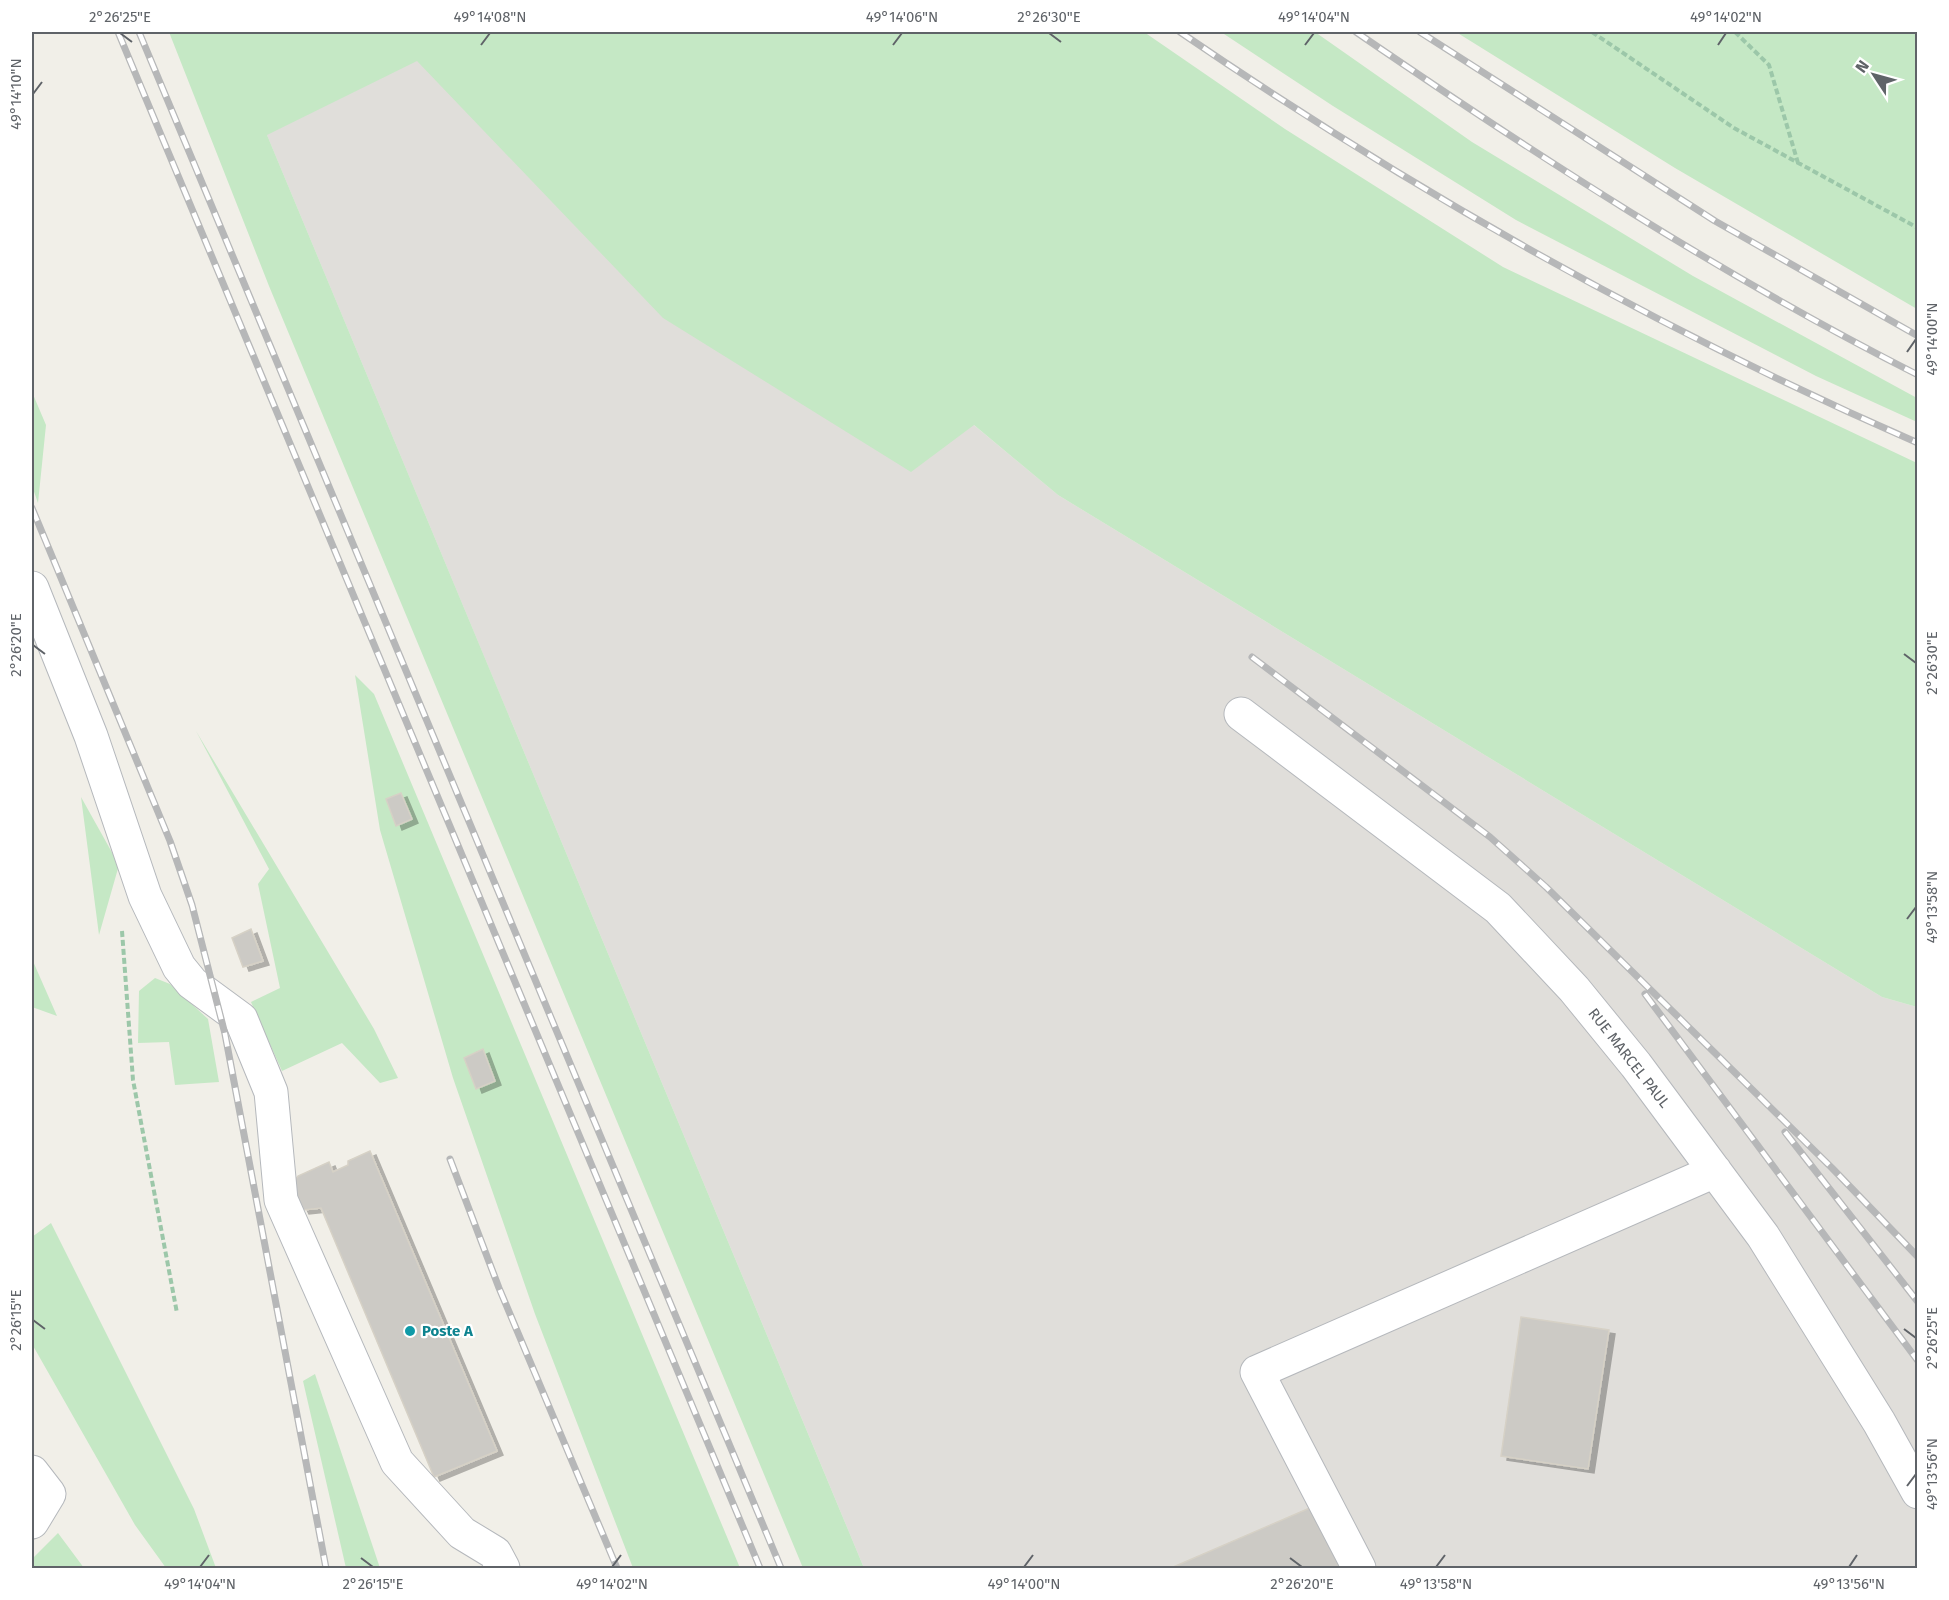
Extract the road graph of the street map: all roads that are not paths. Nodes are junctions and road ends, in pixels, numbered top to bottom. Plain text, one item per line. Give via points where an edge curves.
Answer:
1 (32, 588) edge
2 (1241, 714) dead end
3 (1715, 1171) junction
4 (32, 1472) edge
5 (1917, 1492) edge
6 (32, 1522) edge
7 (503, 1569) edge
8 (1359, 1569) edge

1 - 7 street via 91,736 150,906 179,967 192,982 241,1019 271,1092 281,1200 397,1462 462,1533 495,1553
2 - 3 street, RUE MARCEL PAUL via 1520,929 1602,1022
3 - 5 street, RUE MARCEL PAUL via 1790,1279 1879,1422
3 - 8 street via 1257,1372
4 - 6 street via 49,1494

